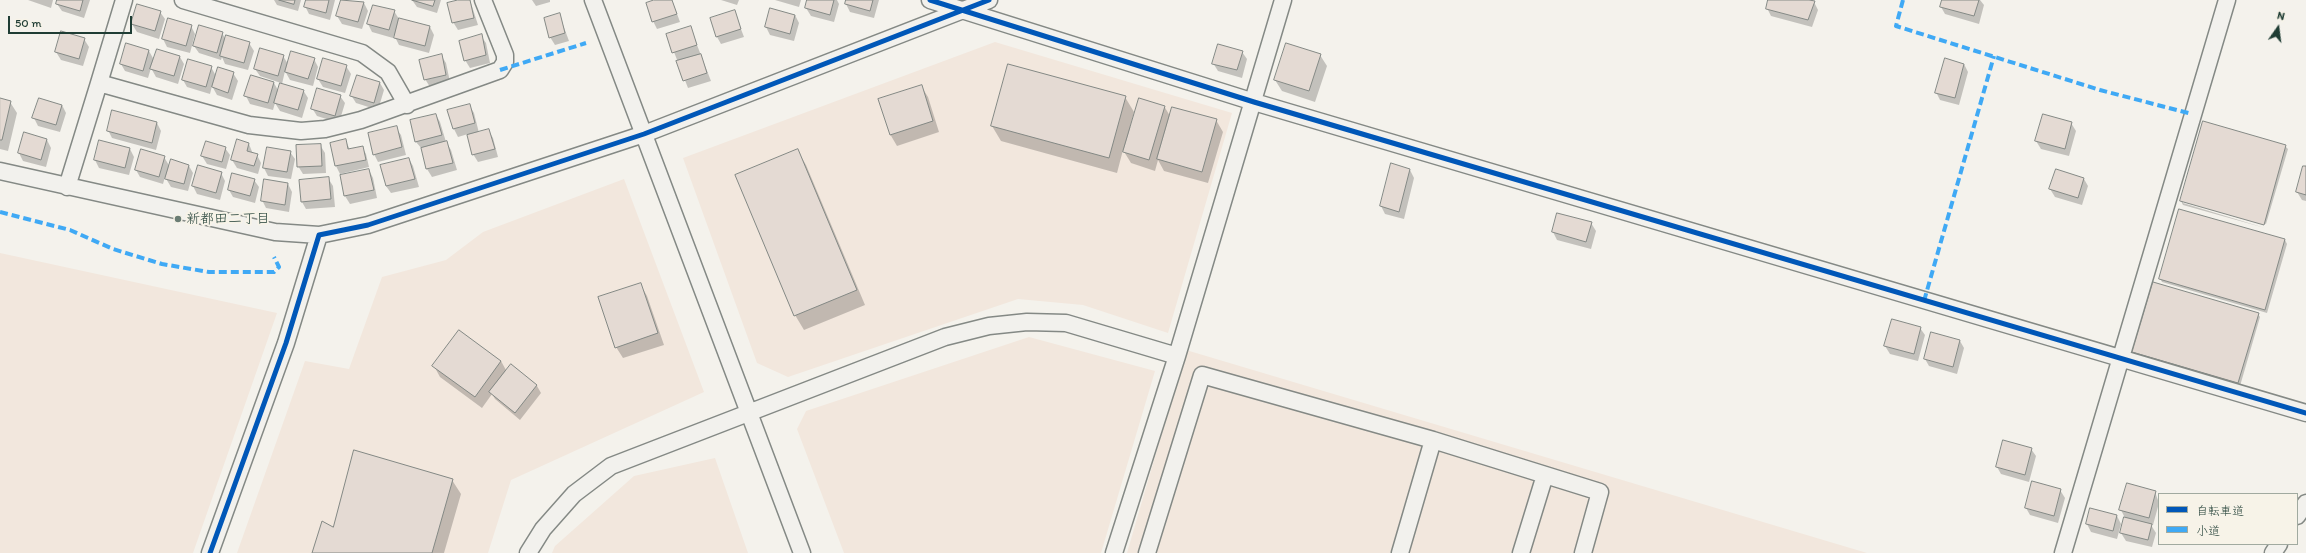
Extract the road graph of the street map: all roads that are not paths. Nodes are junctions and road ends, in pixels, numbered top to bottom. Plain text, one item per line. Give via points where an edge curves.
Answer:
1 (124, 0) edge
2 (183, 0) edge
3 (483, 0) edge
4 (593, 0) edge
5 (930, 0) edge
6 (1284, 0) edge
7 (2227, 0) edge
8 (982, 1) edge
9 (962, 10) junction
10 (99, 83) junction
11 (1254, 102) junction
12 (407, 105) junction
13 (644, 134) junction
14 (0, 171) edge
15 (67, 187) junction
16 (319, 235) junction
17 (1176, 356) junction
18 (2121, 358) junction
19 (2306, 412) edge
20 (748, 413) junction
21 (1433, 440) junction
22 (1545, 475) junction
23 (2306, 503) edge
24 (2298, 515) edge
25 (210, 553) edge
26 (528, 553) edge
27 (802, 553) edge
28 (1114, 553) edge
29 (1147, 553) edge
30 (1400, 553) edge
31 (1521, 553) edge
32 (1583, 553) edge
33 (2063, 553) edge

1 - 10 street
2 - 12 street via 362,53 388,72
3 - 12 street via 505,55 503,67
4 - 13 street
5 - 9 street
6 - 11 street
7 - 18 street
8 - 9 street
9 - 11 street
9 - 13 street
10 - 12 street via 249,125 282,130 325,129
10 - 15 street
11 - 17 street
11 - 18 street
13 - 16 street via 368,225
13 - 20 street
14 - 15 street
15 - 16 street via 275,232
16 - 25 street via 286,342
17 - 20 street via 1066,323 1027,322 989,326 945,337
17 - 28 street
18 - 19 street
18 - 33 street
20 - 26 street via 612,466 574,494 543,529
20 - 27 street
21 - 22 street
21 - 29 street via 1202,375
21 - 30 street
22 - 31 street
22 - 32 street via 1600,492
23 - 24 street

